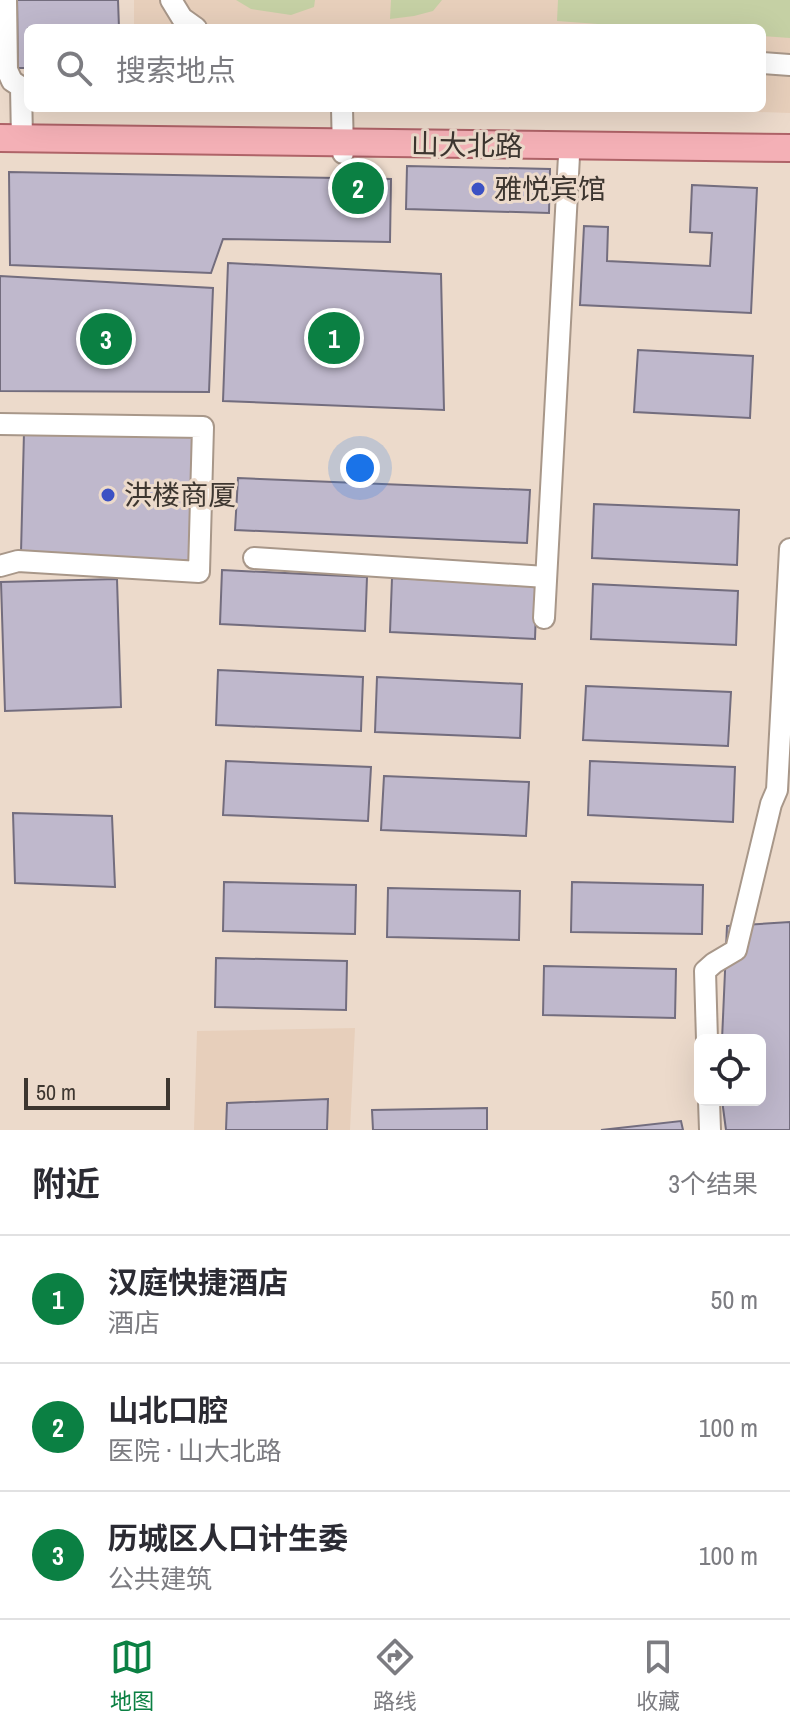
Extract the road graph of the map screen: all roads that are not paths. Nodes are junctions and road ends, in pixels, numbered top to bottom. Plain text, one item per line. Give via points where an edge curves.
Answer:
1 (6, 0) edge
2 (171, 0) edge
3 (190, 24) edge
4 (766, 63) edge
5 (790, 65) edge
6 (342, 112) edge
7 (7, 142) edge
8 (343, 148) junction
9 (790, 148) edge
10 (569, 156) junction
11 (790, 158) edge
12 (0, 424) edge
13 (790, 549) edge
14 (254, 558) dead end
15 (0, 566) edge
16 (546, 577) junction
17 (789, 594) edge
18 (544, 618) dead end
19 (786, 680) edge
20 (707, 1034) edge
21 (709, 1106) edge
22 (710, 1130) edge

1 - 7 street via 7,70 21,87
2 - 3 street
4 - 5 street
6 - 8 street
7 - 8 main road, 山大北路
8 - 9 main road, 山大北路
8 - 10 main road, 山大北路
10 - 11 main road, 山大北路
10 - 16 street
12 - 15 street via 203,427 199,572 18,561
13 - 17 street
14 - 16 street
16 - 18 street
17 - 19 street
19 - 20 street via 777,790 736,950 705,971
21 - 22 street

